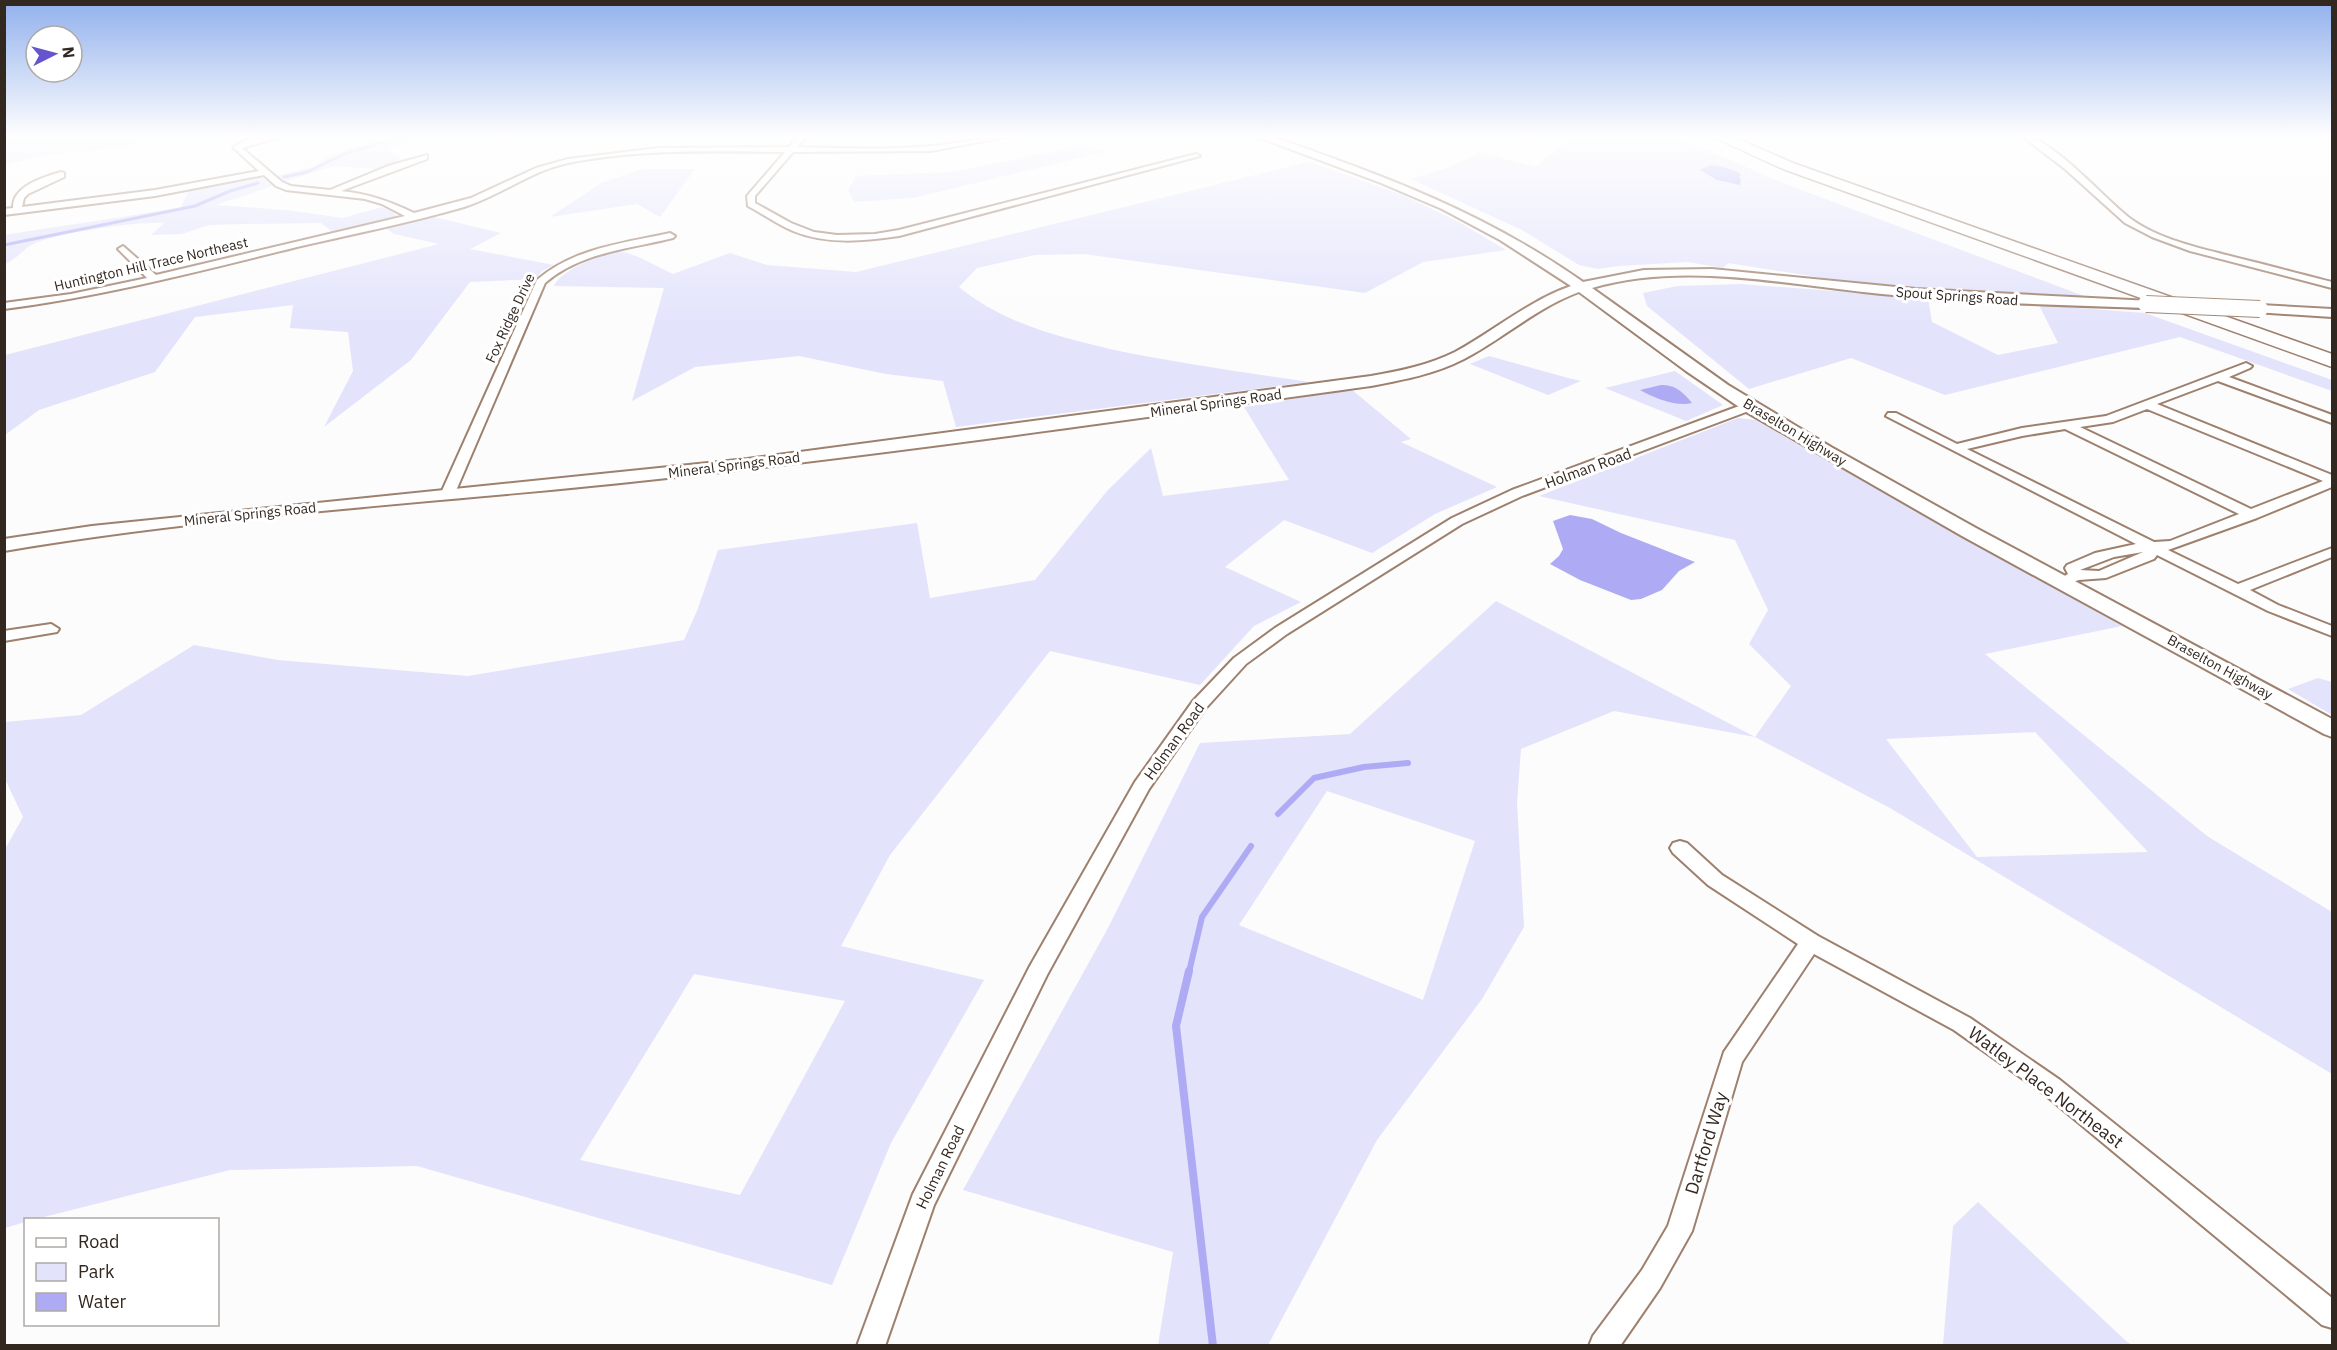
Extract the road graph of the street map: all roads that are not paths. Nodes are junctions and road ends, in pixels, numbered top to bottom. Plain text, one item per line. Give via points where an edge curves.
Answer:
1 (17, 199) edge
2 (107, 199) edge
3 (373, 199) edge
4 (477, 199) edge
5 (751, 199) edge
6 (1030, 199) edge
7 (1430, 199) edge
8 (1880, 199) edge
9 (1921, 199) edge
10 (2104, 199) edge
11 (18, 210) junction
12 (4, 212) edge
13 (414, 217) junction
14 (670, 236) dead end
15 (123, 249) dead end
16 (1546, 262) junction
17 (1670, 274) junction
18 (154, 279) junction
19 (2332, 285) edge
20 (1582, 287) junction
21 (4, 306) edge
22 (2332, 313) edge
23 (2289, 327) dead end
24 (2332, 361) edge
25 (2246, 366) dead end
26 (2220, 377) junction
27 (2148, 405) junction
28 (1750, 406) junction
29 (1892, 416) dead end
30 (2332, 419) edge
31 (2068, 426) junction
32 (1954, 448) junction
33 (2332, 481) edge
34 (448, 493) junction
35 (2252, 515) junction
36 (4, 545) edge
37 (2151, 547) junction
38 (2332, 552) edge
39 (2070, 578) junction
40 (2237, 590) junction
41 (51, 629) dead end
42 (2332, 631) edge
43 (4, 636) edge
44 (2332, 729) edge
45 (1680, 848) dead end
46 (1810, 942) junction
47 (2332, 1315) edge
48 (871, 1346) edge
49 (1603, 1346) edge

1 - 11 street
2 - 11 street
3 - 13 street
4 - 13 street, Huntington Hill Trace Northeast
5 - 6 street via 751,204 800,231 868,238
7 - 16 street, Braselton Highway via 1470,217
8 - 24 highway
9 - 23 highway
10 - 19 street via 2128,221 2155,235 2193,249
11 - 12 street
13 - 18 street, Huntington Hill Trace Northeast
14 - 34 street, Fox Ridge Drive via 573,260 550,271 541,282
15 - 18 street
16 - 17 street via 1596,274
16 - 20 street, Braselton Highway
17 - 20 street, Spout Springs Road via 1612,279
17 - 22 street, Spout Springs Road, bridge via 1752,277 1992,300
18 - 21 street, Huntington Hill Trace Northeast
20 - 28 street, Braselton Highway
20 - 34 street, Mineral Springs Road via 1543,302 1458,356 1414,373 1371,381 1084,422 656,474
25 - 26 street
26 - 27 street
26 - 30 street
27 - 31 street via 2109,419
27 - 33 street
28 - 39 street, Braselton Highway via 1875,479
28 - 48 street, Holman Road via 1517,493 1457,521 1281,631 1233,668 1199,705 1141,786 1038,972 921,1202
29 - 32 street
31 - 32 street
31 - 35 street
32 - 37 street
33 - 35 street
34 - 36 street, Mineral Springs Road via 109,529
35 - 37 street via 2172,545
37 - 39 street via 2149,556 2101,575
37 - 40 street
38 - 40 street
39 - 44 street, Braselton Highway
40 - 42 street
41 - 43 street
45 - 46 street, Watley Place Northeast via 1715,879
46 - 47 street, Watley Place Northeast via 1962,1024 2052,1087
46 - 49 street, Dartford Way via 1732,1059 1679,1231 1651,1279

